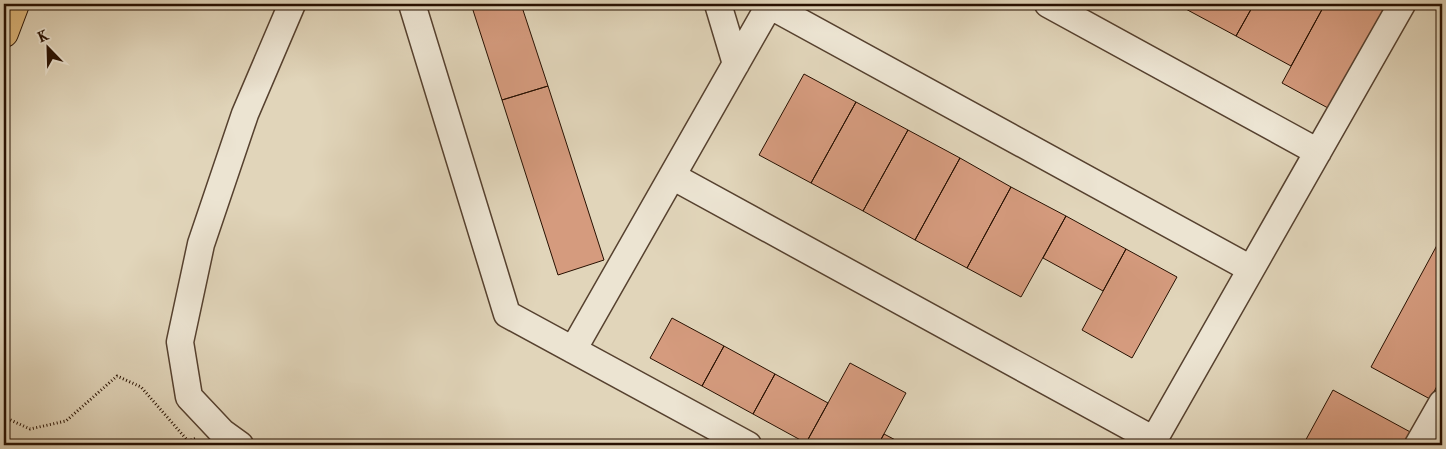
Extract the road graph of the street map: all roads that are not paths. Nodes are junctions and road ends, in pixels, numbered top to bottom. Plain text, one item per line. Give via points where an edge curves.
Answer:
1 (16, 4) edge
2 (292, 4) edge
3 (412, 4) edge
4 (718, 4) edge
5 (770, 4) edge
6 (1048, 4) edge
7 (1402, 4) edge
8 (4, 34) edge
9 (736, 64) junction
10 (1318, 152) junction
11 (672, 176) junction
12 (1251, 269) junction
13 (573, 350) junction
14 (1442, 403) edge
15 (231, 438) edge
16 (1152, 442) edge
17 (748, 445) edge
18 (1418, 445) edge

1 - 8 highway
2 - 15 street via 245,114 201,244 180,342 189,397
3 - 13 street via 507,314
4 - 9 street
5 - 9 street
5 - 12 street
6 - 10 street
7 - 10 street
9 - 11 street
10 - 12 street
11 - 13 street
11 - 16 street
12 - 16 street
13 - 17 street
14 - 18 street

